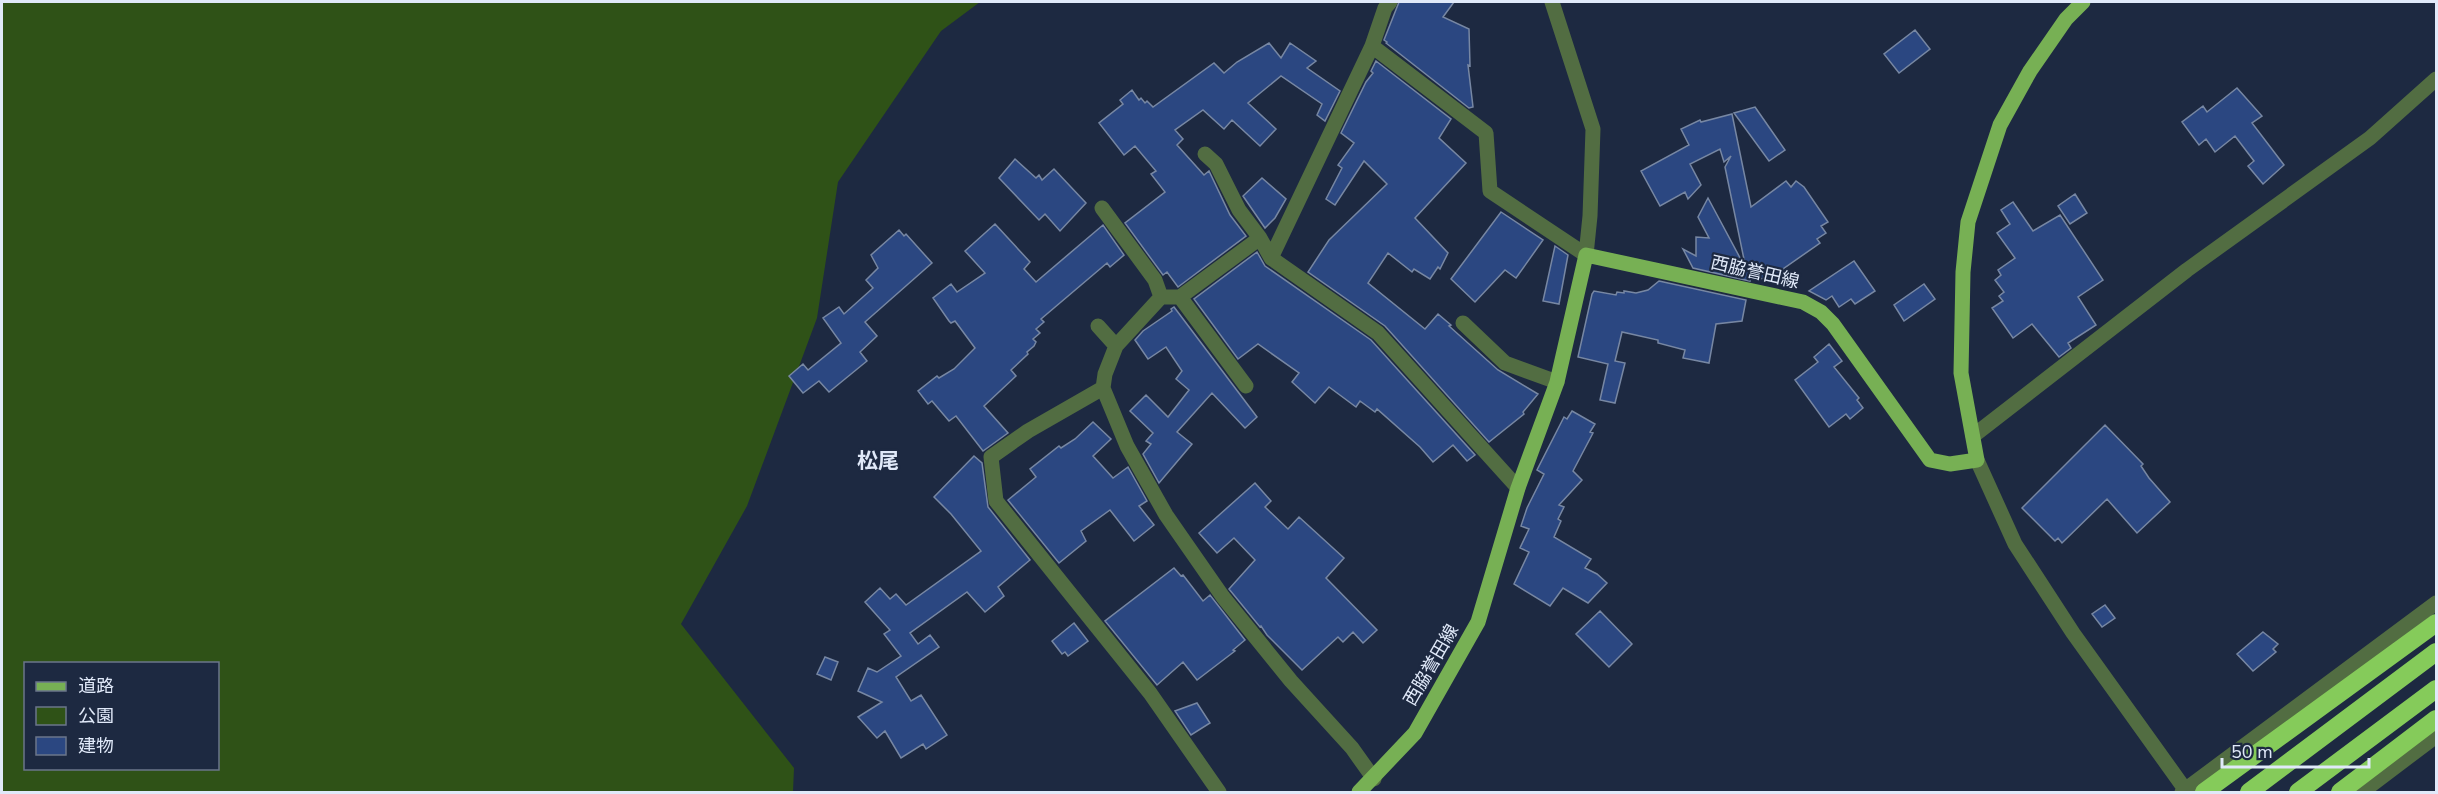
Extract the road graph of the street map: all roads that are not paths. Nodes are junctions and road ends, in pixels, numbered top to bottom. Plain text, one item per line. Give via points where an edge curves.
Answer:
1 (1390, 2) edge
2 (1552, 2) edge
3 (2083, 2) edge
4 (1372, 45) junction
5 (2436, 79) edge
6 (1205, 154) dead end
7 (1102, 208) dead end
8 (1260, 238) junction
9 (1586, 255) junction
10 (1271, 258) junction
11 (1161, 297) junction
12 (1180, 297) junction
13 (1463, 323) dead end
14 (1098, 327) dead end
15 (1116, 346) junction
16 (1557, 382) junction
17 (1246, 386) dead end
18 (1103, 388) junction
19 (1973, 436) junction
20 (1977, 460) junction
21 (1518, 488) junction
22 (2436, 603) edge
23 (2436, 623) edge
24 (2436, 652) edge
25 (2436, 689) edge
26 (2436, 719) edge
27 (2436, 736) edge
28 (1374, 779) junction
29 (1219, 792) edge
30 (1359, 792) edge
31 (2185, 792) edge
32 (2204, 792) edge
33 (2249, 792) edge
34 (2298, 792) edge
35 (2340, 792) edge
36 (2362, 792) edge

1 - 4 street
2 - 9 street via 1593,129
3 - 19 main road via 2030,71 2000,125 1968,222 1961,373
4 - 9 street via 1486,133 1490,191
4 - 10 street
5 - 19 street via 2370,138 2187,270
6 - 8 street via 1216,164 1239,210
7 - 11 street via 1155,280
8 - 10 street
8 - 12 street
9 - 16 main road, 西脇誉田線
9 - 20 main road, 西脇誉田線 via 1803,302 1833,324 1930,460 1950,464
10 - 21 street via 1378,333
11 - 12 street
11 - 15 street
12 - 17 street
13 - 16 street via 1505,363
14 - 15 street
15 - 18 street
16 - 21 main road, 西脇誉田線
18 - 28 street via 1127,446 1172,524 1223,597
18 - 29 street via 991,457 996,501 1150,693
19 - 20 main road
20 - 31 street via 2015,544
21 - 28 main road, 西脇誉田線 via 1478,622 1415,733
22 - 31 street
23 - 32 highway
24 - 33 highway
25 - 34 highway
26 - 35 highway
27 - 36 street
28 - 30 main road, 西脇誉田線

